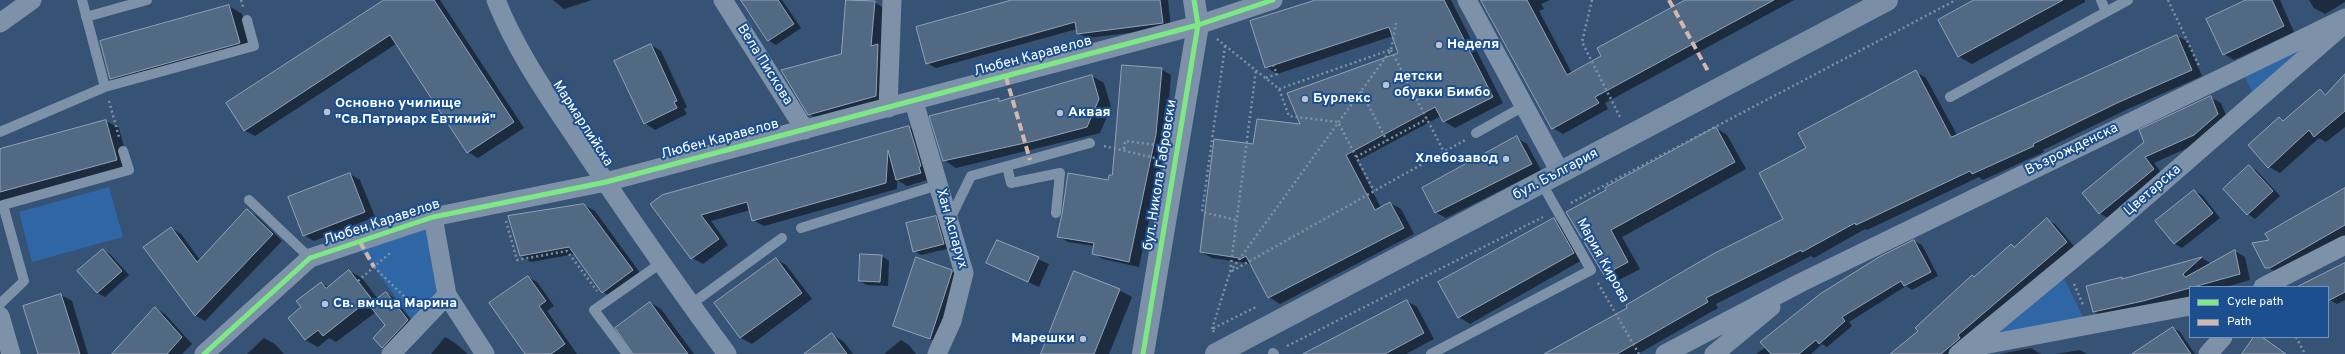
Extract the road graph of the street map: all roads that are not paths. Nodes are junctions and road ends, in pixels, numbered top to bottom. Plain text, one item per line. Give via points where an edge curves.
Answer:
1 (32, 0) edge
2 (82, 0) edge
3 (147, 0) edge
4 (496, 0) edge
5 (723, 0) edge
6 (892, 0) edge
7 (1194, 0) edge
8 (1273, 0) edge
9 (1467, 0) edge
10 (1887, 0) edge
11 (2101, 0) edge
12 (2128, 0) edge
13 (2106, 12) junction
14 (86, 17) junction
15 (2345, 18) edge
16 (247, 20) dead end
17 (0, 24) edge
18 (2345, 24) edge
19 (1198, 25) junction
20 (105, 87) junction
21 (1950, 96) dead end
22 (914, 102) junction
23 (1524, 106) junction
24 (888, 108) junction
25 (805, 130) junction
26 (0, 132) edge
27 (1476, 133) road end
28 (1090, 143) road end
29 (123, 151) road end
30 (1007, 166) junction
31 (1560, 172) junction
32 (606, 182) junction
33 (1541, 182) junction
34 (938, 185) junction
35 (249, 200) dead end
36 (1056, 214) dead end
37 (433, 217) junction
38 (949, 221) junction
39 (801, 228) dead end
40 (782, 238) dead end
41 (2345, 245) edge
42 (310, 258) junction
43 (661, 262) junction
44 (1800, 283) junction
45 (2265, 286) edge
46 (447, 295) junction
47 (0, 304) edge
48 (690, 305) junction
49 (2189, 306) edge
50 (0, 316) edge
51 (2222, 338) edge
52 (1961, 351) edge
53 (1220, 352) edge
54 (12, 354) edge
55 (204, 354) edge
56 (391, 354) edge
57 (486, 354) edge
58 (627, 354) edge
59 (727, 354) edge
60 (937, 354) edge
61 (1143, 354) edge
62 (1431, 354) edge
63 (1664, 354) edge
64 (1714, 354) edge
65 (2208, 354) edge

1 - 17 street
2 - 14 lane
3 - 14 lane
4 - 32 street, Мармарлийска via 508,29 560,114
5 - 25 street, Вела Пискова
6 - 24 street
7 - 19 street, бул. Никола Габровски
8 - 19 street, Любен Каравелов
9 - 23 street
10 - 31 main road, бул. България
11 - 13 lane
12 - 13 lane
13 - 21 lane
14 - 20 lane
15 - 44 street, Възрожденска
16 - 20 lane via 254,46
18 - 52 street, Цветарска via 2066,266
19 - 22 street, Любен Каравелов
19 - 61 street, бул. Никола Габровски
20 - 26 lane
22 - 24 street, Любен Каравелов
22 - 34 street, Хан Аспарух
23 - 27 lane
23 - 31 street
24 - 25 street, Любен Каравелов
25 - 32 street, Любен Каравелов
28 - 30 lane
29 - 47 lane via 129,170 3,205 24,281
30 - 36 lane via 1011,183 1060,173
30 - 38 lane via 971,176
31 - 33 main road, бул. България
32 - 37 street, Любен Каравелов
32 - 43 street, Мармарлийска
33 - 53 main road, бул. България
33 - 62 lane, Мария Кирова via 1591,270
34 - 38 street, Хан Аспарух
34 - 39 lane
35 - 42 lane
37 - 42 street, Любен Каравелов
37 - 46 street
38 - 60 street, Хан Аспарух via 964,273 952,321
40 - 48 lane
41 - 45 street
42 - 55 street, Любен Каравелов
43 - 48 street, Мармарлийска
43 - 58 lane via 594,310
44 - 63 street
44 - 64 street
46 - 56 street
46 - 57 street
48 - 59 street, Мармарлийска
49 - 52 street
50 - 54 street
51 - 65 street

